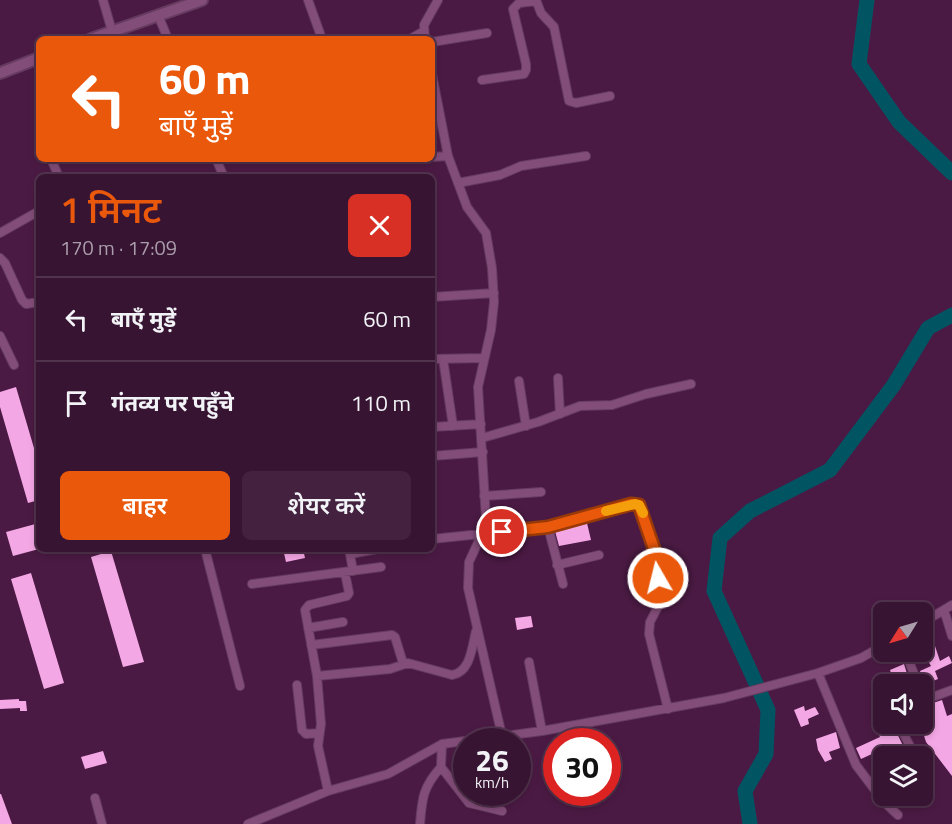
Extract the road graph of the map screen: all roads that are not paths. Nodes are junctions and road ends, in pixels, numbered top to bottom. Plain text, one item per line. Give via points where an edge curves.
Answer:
1 (103, 0) edge
2 (202, 0) edge
3 (308, 0) edge
4 (438, 0) edge
5 (536, 0) edge
6 (158, 15) junction
7 (112, 31) junction
8 (487, 33) dead end
9 (425, 35) edge
10 (102, 36) edge
11 (167, 36) edge
12 (321, 36) edge
13 (435, 42) edge
14 (36, 59) edge
15 (0, 73) edge
16 (482, 80) dead end
17 (435, 89) edge
18 (610, 96) dead end
19 (448, 156) junction
20 (586, 156) dead end
21 (435, 157) edge
22 (458, 183) junction
23 (36, 213) edge
24 (0, 233) edge
25 (0, 258) edge
26 (494, 293) junction
27 (435, 297) edge
28 (36, 302) edge
29 (0, 336) edge
30 (484, 358) junction
31 (435, 359) edge
32 (443, 359) junction
33 (14, 365) dead end
34 (558, 378) dead end
35 (519, 381) dead end
36 (691, 384) dead end
37 (560, 414) junction
38 (481, 424) junction
39 (453, 426) junction
40 (526, 426) junction
41 (435, 427) edge
42 (482, 438) junction
43 (483, 452) junction
44 (435, 456) edge
45 (541, 492) dead end
46 (484, 496) junction
47 (548, 527) junction
48 (482, 534) junction
49 (435, 539) edge
50 (206, 552) edge
51 (349, 552) edge
52 (599, 555) dead end
53 (557, 565) junction
54 (381, 567) dead end
55 (349, 572) junction
56 (252, 584) dead end
57 (563, 584) dead end
58 (633, 585) dead end
59 (662, 599) dead end
60 (952, 605) edge
61 (944, 610) junction
62 (933, 616) edge
63 (343, 622) dead end
64 (308, 628) junction
65 (477, 629) junction
66 (952, 636) edge
67 (311, 645) junction
68 (873, 651) edge
69 (529, 662) dead end
70 (403, 663) junction
71 (818, 673) junction
72 (317, 676) junction
73 (297, 685) dead end
74 (240, 686) dead end
75 (952, 690) edge
76 (933, 696) edge
77 (668, 709) junction
78 (500, 728) edge
79 (542, 731) junction
80 (531, 732) edge
81 (319, 733) junction
82 (453, 743) edge
83 (442, 744) junction
84 (441, 767) junction
85 (328, 791) junction
86 (95, 798) dead end
87 (502, 811) dead end
88 (898, 815) dead end
89 (102, 824) edge
90 (248, 824) edge
91 (420, 824) edge

1 - 7 street
2 - 6 street
3 - 12 street
4 - 9 street via 426,20
5 - 16 street via 519,3 513,9 524,74
5 - 18 street via 541,14 554,27 569,101
6 - 7 street
6 - 11 street
7 - 10 street
8 - 13 street
14 - 15 street
17 - 19 street
19 - 21 street
19 - 22 street
20 - 22 street via 521,166 500,175
22 - 26 street via 467,207 486,232
23 - 24 street
25 - 28 street via 22,300 26,304
26 - 27 street
26 - 30 street
29 - 33 street
30 - 32 street
30 - 38 street via 478,387
31 - 32 street
32 - 39 street
34 - 37 street
35 - 40 street
36 - 37 street via 612,405 580,406
37 - 40 street
38 - 39 street
38 - 42 street
39 - 41 street
40 - 42 street
42 - 43 street
43 - 44 street
43 - 46 street
45 - 46 street
46 - 48 street via 486,519
47 - 48 street
47 - 53 street
47 - 58 street via 639,505 661,575 656,580
48 - 49 street
48 - 65 street via 467,576
50 - 74 street
51 - 55 street
52 - 53 street
53 - 57 street
54 - 55 street
55 - 56 street
55 - 64 street via 347,596 306,607
59 - 77 street via 650,622 649,634
60 - 61 street
61 - 62 street
61 - 66 street
63 - 64 street
64 - 67 street
65 - 70 street via 467,664 457,674
65 - 78 street
67 - 70 street via 392,635
67 - 72 street
68 - 71 street
69 - 79 street
70 - 72 street via 390,669
71 - 77 street
71 - 88 street via 856,765
72 - 81 street
73 - 81 street via 302,730 306,734
75 - 76 street
77 - 79 street
79 - 80 street
81 - 85 street
82 - 83 street
83 - 84 street
83 - 85 street via 388,774
84 - 87 street via 469,803
84 - 91 street via 425,788
85 - 90 street
86 - 89 street

